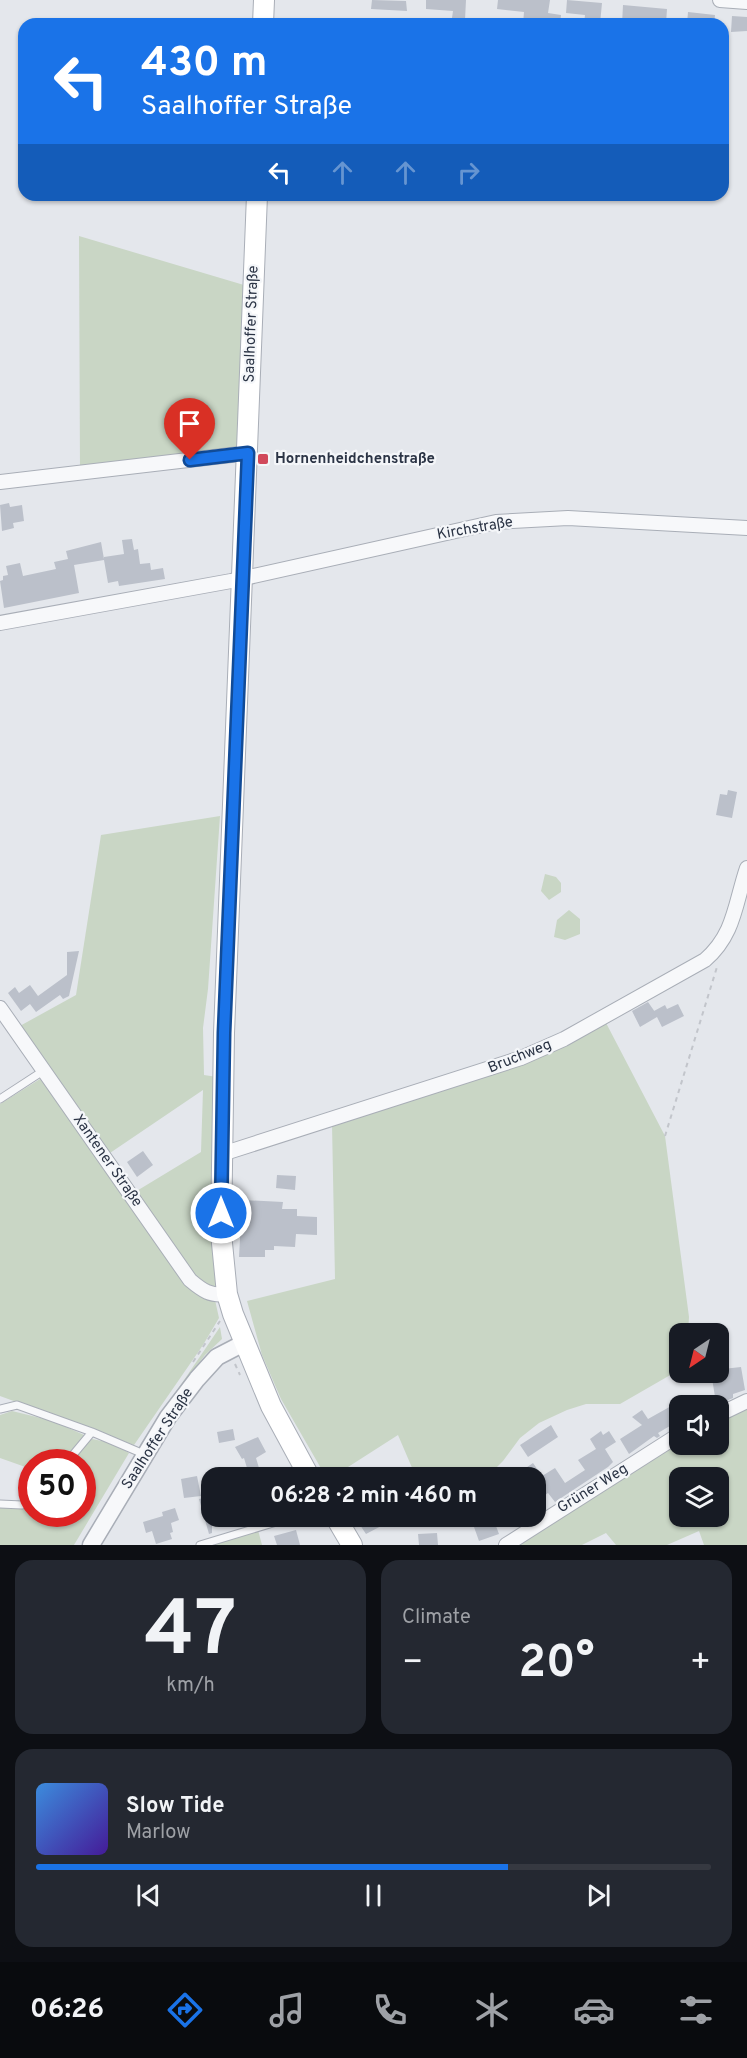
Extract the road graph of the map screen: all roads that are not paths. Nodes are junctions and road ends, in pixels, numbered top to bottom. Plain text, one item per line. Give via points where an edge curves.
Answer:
1 (264, 0) edge
2 (720, 0) edge
3 (747, 2) edge
4 (263, 18) edge
5 (257, 201) edge
6 (248, 453) junction
7 (0, 483) edge
8 (747, 528) edge
9 (243, 578) junction
10 (0, 623) edge
11 (747, 868) edge
12 (0, 1008) edge
13 (43, 1071) junction
14 (0, 1099) edge
15 (222, 1154) junction
16 (227, 1294) junction
17 (244, 1343) junction
18 (747, 1401) edge
19 (0, 1409) edge
20 (729, 1410) edge
21 (92, 1432) junction
22 (669, 1441) edge
23 (78, 1449) edge
24 (146, 1455) junction
25 (304, 1467) edge
26 (0, 1504) edge
27 (18, 1505) edge
28 (260, 1527) edge
29 (341, 1527) edge
30 (91, 1545) edge
31 (200, 1545) edge
32 (352, 1545) edge
33 (506, 1545) edge

1 - 4 main road
2 - 3 street
5 - 6 main road, Saalhoffer Straße via 245,372
6 - 7 street
6 - 9 main road, Saalhoffer Straße
8 - 9 street, Kirchstraße via 568,518 496,522
9 - 10 street
9 - 15 main road, Saalhoffer Straße
11 - 15 street, Bruchweg via 727,935 718,949 564,1039 458,1080
12 - 13 street, Xantener Straße
13 - 14 lane
13 - 16 street, Xantener Straße via 190,1280 204,1292
15 - 16 main road, Saalhoffer Straße via 221,1233
16 - 17 main road, Saalhoffer Straße
17 - 24 street, Saalhoffer Straße via 202,1371
17 - 25 main road via 271,1406
18 - 20 street
19 - 21 lane via 17,1405
21 - 23 lane
21 - 24 lane
22 - 33 street, Grüner Weg
24 - 30 street, Saalhoffer Straße
26 - 27 lane
28 - 31 lane
29 - 32 main road

